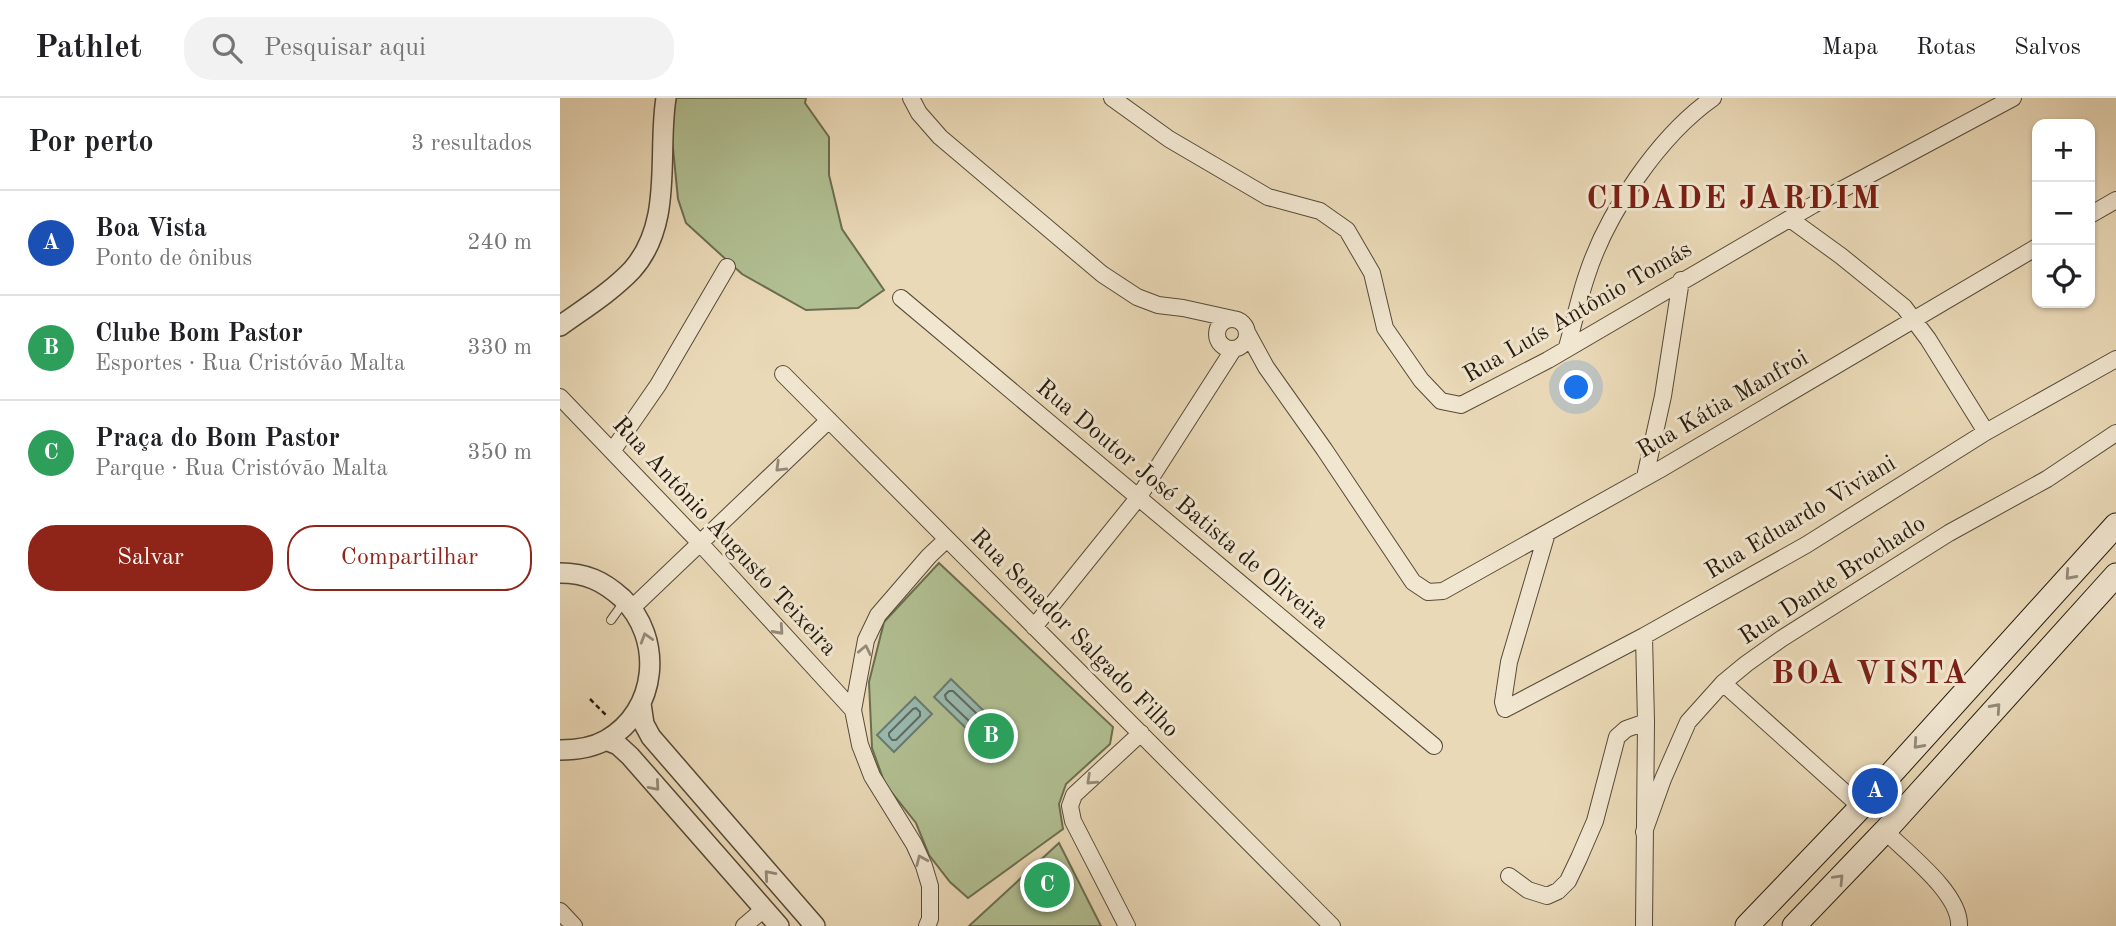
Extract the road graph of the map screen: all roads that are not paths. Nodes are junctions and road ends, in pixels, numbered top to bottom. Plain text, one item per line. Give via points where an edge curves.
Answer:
1 (666, 98) edge
2 (1112, 98) edge
3 (1713, 98) edge
4 (2013, 98) edge
5 (915, 105) edge
6 (2116, 200) edge
7 (2095, 212) edge
8 (1790, 219) junction
9 (2032, 250) edge
10 (727, 267) dead end
11 (1681, 280) junction
12 (901, 298) dead end
13 (1196, 310) junction
14 (1233, 319) junction
15 (1914, 321) junction
16 (560, 326) edge
17 (1217, 332) junction
18 (1241, 343) junction
19 (1567, 347) junction
20 (2116, 359) edge
21 (783, 374) dead end
22 (560, 397) edge
23 (829, 420) junction
24 (1986, 432) junction
25 (2116, 433) edge
26 (613, 450) junction
27 (1645, 477) junction
28 (1138, 498) junction
29 (2116, 525) edge
30 (1547, 533) junction
31 (947, 539) junction
32 (700, 543) junction
33 (560, 573) edge
34 (2116, 575) edge
35 (629, 604) junction
36 (611, 620) dead end
37 (1034, 627) junction
38 (1644, 636) junction
39 (2005, 647) junction
40 (2033, 667) junction
41 (1723, 683) junction
42 (641, 704) junction
43 (853, 710) junction
44 (1646, 722) junction
45 (1141, 733) junction
46 (614, 734) junction
47 (1434, 747) dead end
48 (560, 750) edge
49 (1861, 807) junction
50 (716, 812) junction
51 (694, 831) junction
52 (1885, 831) junction
53 (1644, 832) junction
54 (1509, 876) dead end
55 (1766, 906) junction
56 (764, 909) junction
57 (560, 911) edge
58 (1325, 923) edge
59 (573, 926) edge
60 (744, 926) edge
61 (779, 926) edge
62 (815, 926) edge
63 (927, 926) edge
64 (1127, 926) edge
65 (1644, 926) edge
66 (1747, 926) edge
67 (1780, 926) edge
68 (1794, 926) edge
69 (1959, 926) edge

1 - 16 street via 661,198 645,251 614,288
2 - 19 street, Rua Luís Antônio Tomás via 1169,139 1268,197 1320,211 1347,230 1373,273 1385,328 1441,401 1461,405
3 - 19 street via 1673,131 1616,208 1587,274
4 - 8 street, Rua Luís Antônio Tomás
5 - 13 street via 940,137 1102,274 1137,297
6 - 7 street
8 - 11 street, Rua Luís Antônio Tomás
8 - 15 street via 1904,307
9 - 15 street, Rua Kátia Manfroi
10 - 26 street
11 - 19 street, Rua Luís Antônio Tomás
11 - 27 street
12 - 28 street, Rua Doutor José Batista de Oliveira
13 - 14 street
13 - 17 street
14 - 17 street via 1220,324
14 - 18 street via 1241,322
15 - 24 street
15 - 27 street, Rua Kátia Manfroi
17 - 18 street via 1220,344 1228,349
18 - 28 street
18 - 30 street, Rua Kátia Manfroi via 1266,367 1413,582 1428,592 1443,592
20 - 24 street, Rua Eduardo Viviani
21 - 23 street, Rua Senador Salgado Filho
22 - 26 street, Rua Antônio Augusto Teixeira
23 - 31 street, Rua Senador Salgado Filho
23 -> 32 street
24 - 38 street, Rua Eduardo Viviani via 1806,545
25 - 41 street, Rua Dante Brochado via 1781,639
26 - 32 street, Rua Antônio Augusto Teixeira
27 - 30 street, Rua Kátia Manfroi
28 - 37 street
28 - 47 street, Rua Doutor José Batista de Oliveira
29 -> 39 main road
30 - 38 street, Rua Eduardo Viviani via 1509,662 1505,709
31 - 37 street, Rua Senador Salgado Filho
43 -> 31 street via 866,640 878,615
32 - 35 street
32 -> 43 street, Rua Antônio Augusto Teixeira
33 - 35 street via 599,580
34 - 40 main road
35 - 36 lane
42 -> 35 street via 650,680 651,655 645,630
37 - 45 street, Rua Senador Salgado Filho
38 - 44 street
39 - 40 main road
39 -> 49 main road
52 -> 40 main road
41 - 49 street
41 - 53 street, Rua Dante Brochado via 1688,722
42 - 46 street
42 - 50 street via 651,737
63 -> 43 street via 930,886 924,866 872,776
44 - 53 street
44 - 54 street via 1617,737 1595,821 1569,881 1547,896 1528,890
45 - 58 street, Rua Senador Salgado Filho
45 -> 64 street via 1074,795 1070,806 1073,821
46 - 48 street via 580,749
46 -> 51 street via 618,745
49 - 55 main road
50 - 51 street
62 -> 50 street
51 - 56 street
68 -> 52 main road
52 - 69 street via 1956,905
53 - 65 street
55 - 66 main road
55 - 67 main road
56 - 60 street
56 - 61 street
57 - 59 street

